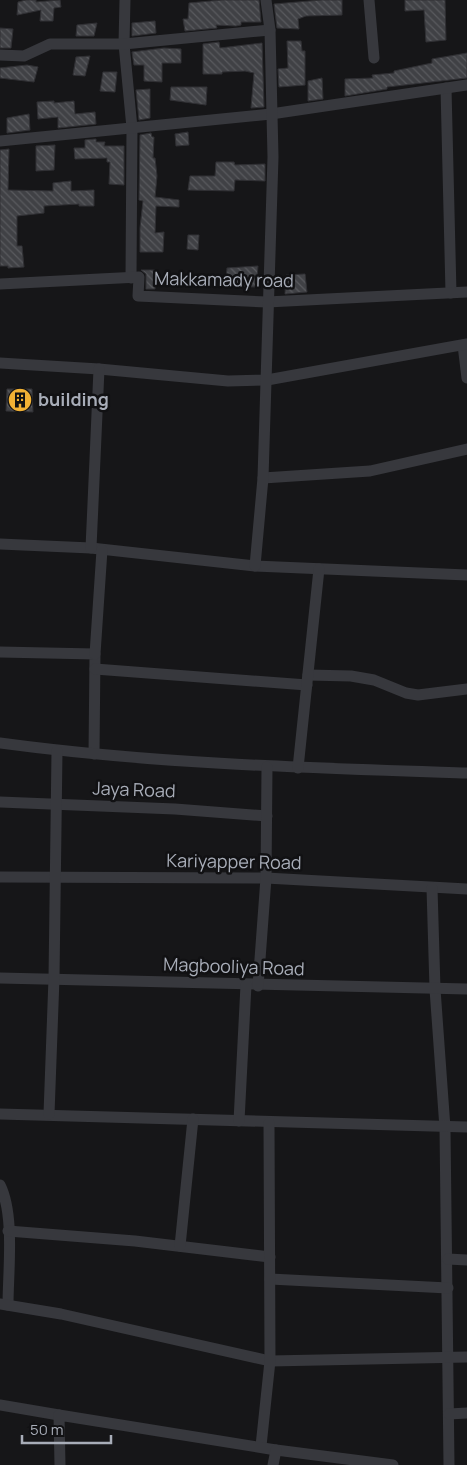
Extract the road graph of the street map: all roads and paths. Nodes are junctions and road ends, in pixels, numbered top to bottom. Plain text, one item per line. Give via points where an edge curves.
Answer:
1 (125, 0) edge
2 (269, 0) edge
3 (369, 0) edge
4 (270, 30) junction
5 (124, 44) junction
6 (0, 56) edge
7 (374, 58) dead end
8 (467, 86) edge
9 (446, 88) junction
10 (271, 114) junction
11 (132, 128) junction
12 (0, 141) edge
13 (131, 278) junction
14 (0, 284) edge
15 (451, 292) junction
16 (467, 292) edge
17 (267, 302) junction
18 (465, 345) edge
19 (0, 363) edge
20 (99, 369) junction
21 (467, 378) edge
22 (267, 380) junction
23 (467, 449) edge
24 (263, 478) junction
25 (0, 544) edge
26 (96, 549) junction
27 (255, 566) junction
28 (319, 569) junction
29 (467, 575) edge
30 (0, 652) edge
31 (95, 654) junction
32 (95, 669) junction
33 (307, 680) junction
34 (467, 689) edge
35 (0, 743) edge
36 (57, 751) junction
37 (94, 754) junction
38 (267, 767) junction
39 (298, 768) junction
40 (467, 773) edge
41 (0, 802) edge
42 (56, 805) junction
43 (267, 816) junction
44 (0, 877) edge
45 (54, 878) junction
46 (266, 878) junction
47 (432, 888) junction
48 (467, 888) edge
49 (0, 978) edge
50 (54, 978) junction
51 (252, 985) junction
52 (435, 989) junction
53 (467, 989) edge
54 (0, 1114) edge
55 (49, 1114) junction
56 (192, 1120) junction
57 (239, 1121) junction
58 (270, 1123) junction
59 (467, 1127) edge
60 (445, 1128) junction
61 (0, 1184) edge
62 (8, 1231) junction
63 (180, 1246) junction
64 (270, 1257) junction
65 (448, 1259) junction
66 (467, 1260) edge
67 (270, 1280) junction
68 (448, 1288) junction
69 (4, 1305) edge
70 (449, 1357) junction
71 (467, 1357) edge
72 (270, 1361) junction
73 (0, 1405) edge
74 (467, 1413) edge
75 (450, 1414) junction
76 (59, 1415) junction
77 (261, 1446) junction
78 (276, 1450) junction
79 (372, 1464) edge
80 (60, 1465) edge
81 (273, 1465) edge
82 (393, 1465) edge
83 (450, 1465) edge

1 - 5 street
2 - 4 street
3 - 7 street
4 - 5 street
4 - 10 street
5 - 6 street via 50,44 24,56
5 - 11 street
8 - 9 street
9 - 10 street
9 - 15 street
10 - 11 street
10 - 17 street via 273,157
11 - 12 street
11 - 13 street
13 - 14 street, Makkamady road
13 - 17 street, Makkamady road via 139,277 138,296
15 - 16 street, Makkamady road
15 - 17 street, Makkamady road
17 - 22 street
18 - 21 street
18 - 22 street
19 - 20 street
20 - 22 street via 228,381
20 - 26 street
22 - 24 street
23 - 24 street via 370,471
24 - 27 street
25 - 26 street
26 - 27 street
26 - 31 street
27 - 28 street
28 - 29 street
28 - 33 street
30 - 31 street
31 - 32 street
32 - 33 street
32 - 37 street
33 - 34 street via 351,676 418,695
33 - 39 street
35 - 36 street
36 - 37 street
36 - 42 street
37 - 38 street
38 - 39 street
38 - 43 street
39 - 40 street
41 - 42 street, Jaya Road
42 - 43 street, Jaya Road
42 - 45 street
43 - 46 street
44 - 45 street, Kariyapper Road
45 - 46 street, Kariyapper Road
45 - 50 street
46 - 47 street, Kariyapper Road
46 - 51 street
47 - 48 street, Kariyapper Road
47 - 52 street
49 - 50 street, Magbooliya Road
50 - 51 street, Magbooliya Road
50 - 55 street
51 - 52 street, Magbooliya Road
51 - 57 street
52 - 53 street, Magbooliya Road
52 - 60 street
54 - 55 street
55 - 56 street
56 - 57 street
56 - 63 street
57 - 58 street
58 - 60 street
58 - 64 street
59 - 60 street
60 - 65 street
61 - 62 street via 4,1192
62 - 63 street
62 - 69 street
63 - 64 street
64 - 67 street
65 - 66 street
65 - 68 street
67 - 68 street
67 - 72 street
68 - 70 street
69 - 72 street via 61,1314
70 - 71 street
70 - 72 street
70 - 75 street
72 - 77 street
73 - 76 street
74 - 75 street
75 - 83 street
76 - 77 street
76 - 80 street
77 - 78 street
78 - 79 street
78 - 81 street
79 - 82 street

